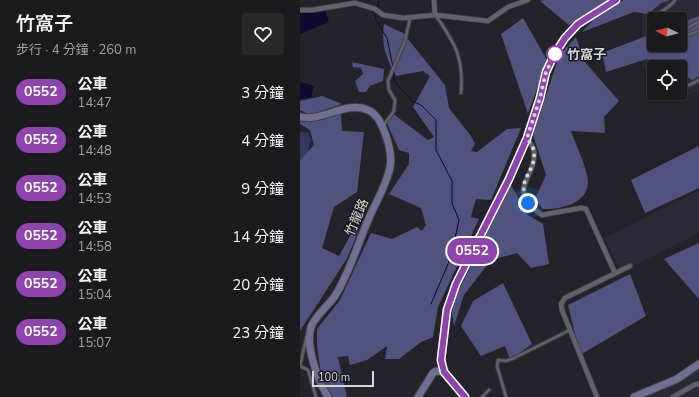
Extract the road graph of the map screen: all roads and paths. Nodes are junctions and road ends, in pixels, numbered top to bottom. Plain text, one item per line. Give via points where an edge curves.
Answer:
1 (434, 0) edge
2 (528, 0) edge
3 (616, 0) edge
4 (675, 0) edge
5 (300, 10) edge
6 (661, 12) edge
7 (436, 15) junction
8 (410, 18) junction
9 (699, 21) edge
10 (687, 28) edge
11 (699, 31) edge
12 (687, 35) edge
13 (699, 80) edge
14 (689, 86) dead end
15 (461, 93) dead end
16 (300, 117) edge
17 (383, 126) junction
18 (527, 138) junction
19 (630, 266) dead end
20 (615, 273) junction
21 (311, 328) junction
22 (571, 330) junction
23 (699, 364) edge
24 (444, 372) junction
25 (699, 384) edge
26 (490, 390) dead end
27 (316, 397) edge
28 (328, 397) edge
29 (418, 397) edge
30 (465, 397) edge
31 (482, 397) edge
32 (506, 397) edge
33 (597, 397) edge
34 (634, 397) edge
35 (674, 397) edge

1 - 7 street
2 - 7 street via 508,7 488,21
3 - 18 street via 578,24 558,49 546,72
4 - 6 lane
5 - 8 street via 355,3 383,14
7 - 8 street
7 - 15 lane via 454,42 462,79
8 - 17 lane via 405,41 388,85 395,100 394,107 392,115
9 - 10 lane
11 - 12 lane
13 - 14 lane
16 - 17 street, 竹龍路 via 312,118 358,108 368,110
17 - 21 street, 竹龍路 via 390,155 388,173 339,288
18 - 20 street via 534,150 534,159 523,192 528,203 542,216 586,209
18 - 24 street via 456,284 447,310 441,360
19 - 20 street
20 - 22 street via 562,301 562,310
21 - 27 lane via 306,338 300,366 308,370
21 - 28 street via 310,339 317,375
22 - 32 lane via 514,358 498,360 497,366
22 - 33 street
23 - 34 street via 677,379
24 - 29 street via 433,373
24 - 30 street
25 - 35 street
26 - 31 lane

